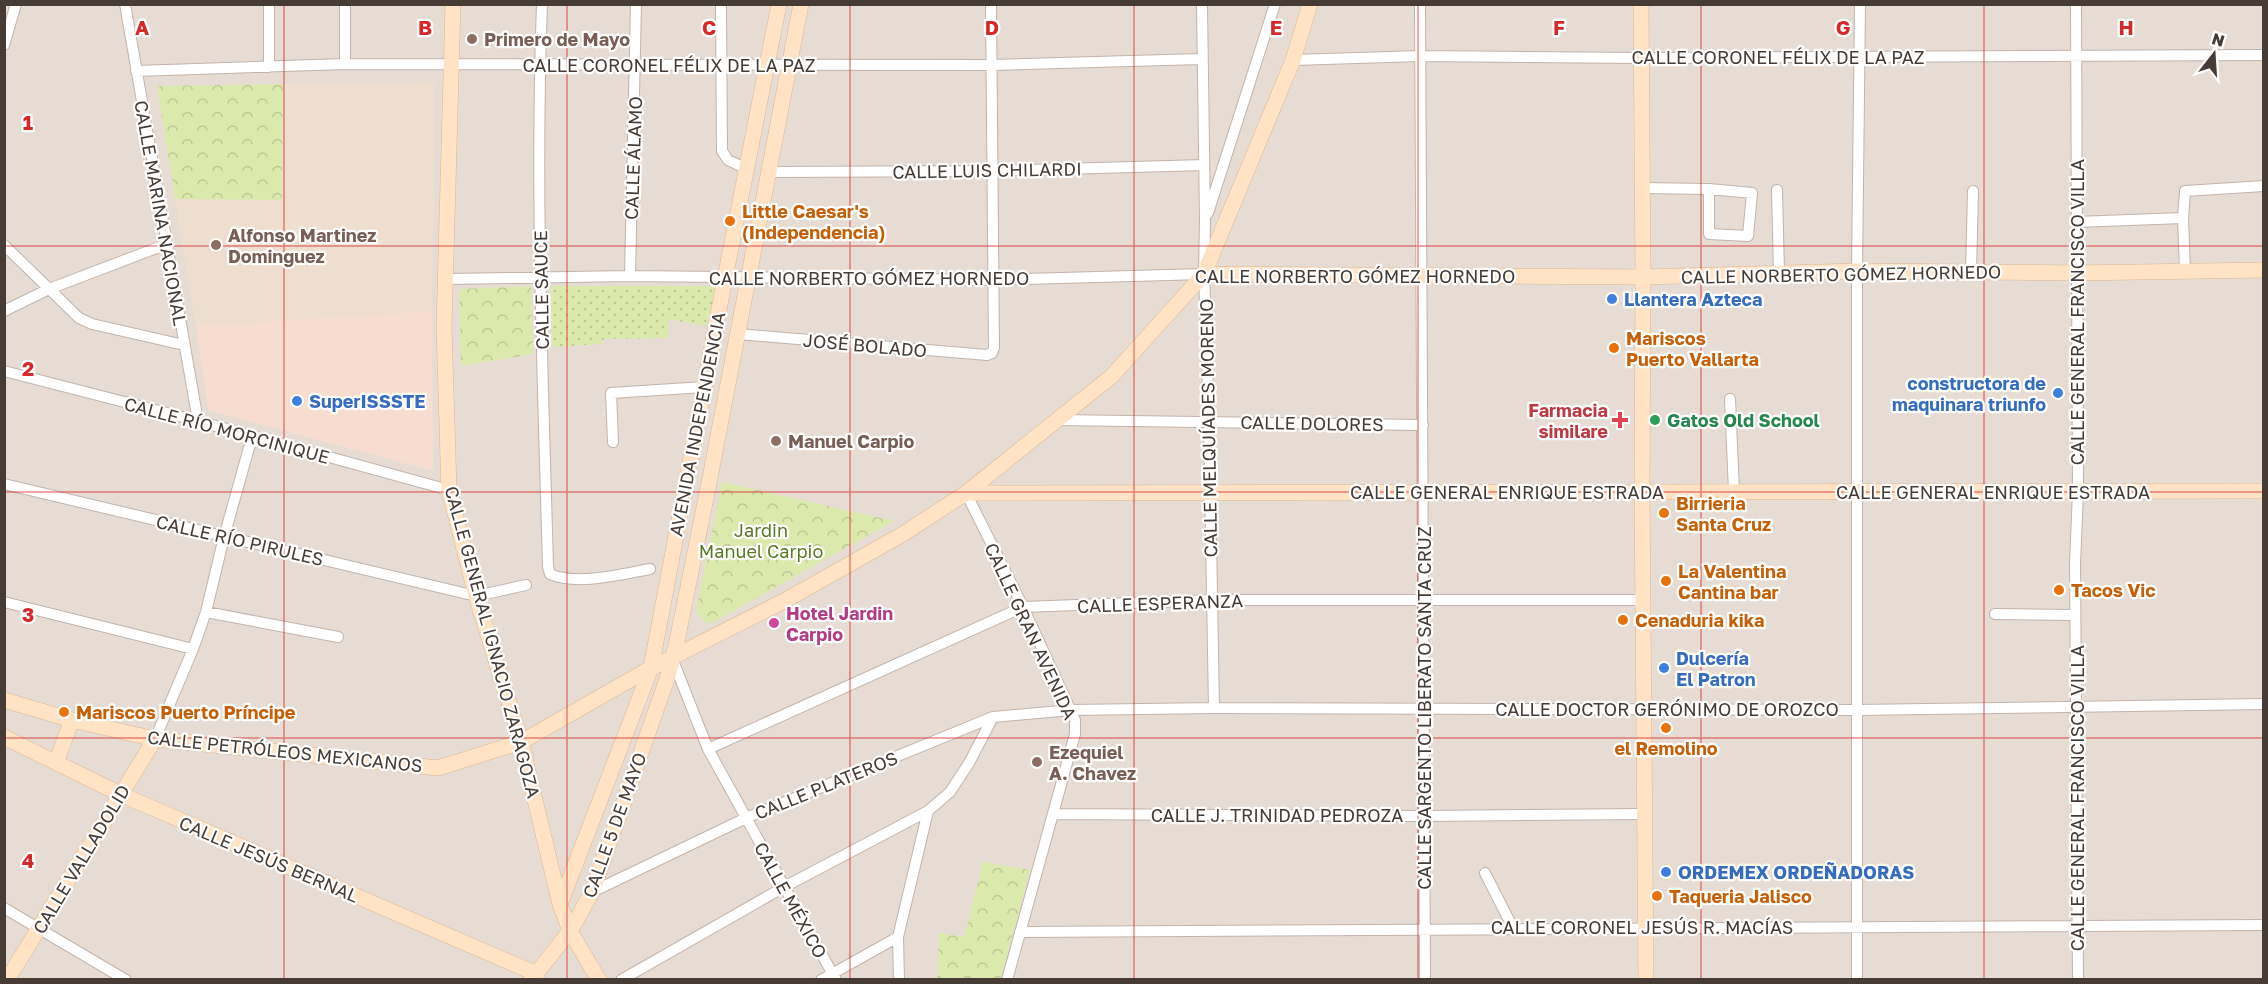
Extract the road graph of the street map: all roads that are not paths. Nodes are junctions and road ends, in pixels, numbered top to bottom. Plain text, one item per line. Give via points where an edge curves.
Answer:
1 (16, 4) edge
2 (125, 4) edge
3 (269, 4) edge
4 (345, 4) edge
5 (453, 4) edge
6 (542, 4) edge
7 (636, 4) edge
8 (721, 4) edge
9 (779, 4) edge
10 (801, 4) edge
11 (991, 4) edge
12 (1202, 4) edge
13 (1275, 4) edge
14 (1310, 4) edge
15 (1420, 4) edge
16 (1641, 4) edge
17 (1860, 4) edge
18 (2076, 4) edge
19 (4, 45) edge
20 (2264, 55) edge
21 (1421, 56) junction
22 (1860, 56) junction
23 (2077, 56) junction
24 (1640, 58) junction
25 (1202, 59) junction
26 (1293, 60) junction
27 (453, 63) junction
28 (345, 64) junction
29 (540, 64) junction
30 (720, 64) junction
31 (636, 65) junction
32 (768, 65) junction
33 (993, 65) junction
34 (791, 66) junction
35 (269, 67) junction
36 (136, 70) junction
37 (1204, 165) junction
38 (747, 169) junction
39 (993, 171) junction
40 (770, 172) junction
41 (2264, 186) edge
42 (1642, 188) junction
43 (1709, 189) junction
44 (1777, 190) dead end
45 (1973, 191) dead end
46 (2182, 218) junction
47 (1205, 220) junction
48 (2076, 222) junction
49 (166, 244) junction
50 (4, 245) edge
51 (2185, 270) junction
52 (2264, 270) edge
53 (1857, 271) junction
54 (1971, 272) junction
55 (1779, 273) junction
56 (2076, 273) junction
57 (1204, 274) junction
58 (630, 276) junction
59 (1423, 276) junction
60 (540, 277) junction
61 (747, 277) junction
62 (1643, 277) junction
63 (725, 278) junction
64 (446, 279) junction
65 (993, 280) junction
66 (49, 289) junction
67 (4, 311) edge
68 (738, 334) junction
69 (184, 345) junction
70 (4, 371) edge
71 (704, 387) junction
72 (1730, 399) dead end
73 (1057, 420) junction
74 (198, 421) junction
75 (1209, 421) junction
76 (1422, 425) junction
77 (252, 437) junction
78 (613, 442) dead end
79 (4, 484) edge
80 (449, 490) junction
81 (2264, 491) edge
82 (1424, 492) junction
83 (1642, 492) junction
84 (1734, 492) junction
85 (1858, 492) junction
86 (2078, 492) junction
87 (966, 493) junction
88 (1210, 493) junction
89 (224, 537) junction
90 (650, 569) dead end
91 (526, 585) dead end
92 (476, 596) junction
93 (1212, 600) junction
94 (1423, 600) junction
95 (1643, 600) junction
96 (4, 602) edge
97 (1023, 607) junction
98 (206, 612) junction
99 (1995, 614) dead end
100 (2075, 615) junction
101 (338, 637) dead end
102 (193, 649) junction
103 (672, 658) junction
104 (651, 668) junction
105 (4, 700) edge
106 (2264, 704) edge
107 (2076, 706) junction
108 (1214, 708) junction
109 (1644, 708) junction
110 (1071, 710) junction
111 (1424, 710) junction
112 (1856, 710) junction
113 (993, 717) junction
114 (72, 720) junction
115 (4, 737) edge
116 (155, 739) junction
117 (521, 742) junction
118 (708, 749) junction
119 (56, 762) junction
120 (120, 794) junction
121 (928, 811) junction
122 (1053, 814) junction
123 (1645, 814) junction
124 (1424, 816) junction
125 (746, 818) junction
126 (1485, 873) dead end
127 (784, 887) junction
128 (592, 892) junction
129 (560, 904) junction
130 (4, 908) edge
131 (2264, 925) edge
132 (1856, 926) junction
133 (2078, 926) junction
134 (1645, 927) junction
135 (1424, 928) junction
136 (1513, 928) junction
137 (40, 929) junction
138 (570, 931) junction
139 (1020, 932) junction
140 (898, 937) junction
141 (834, 976) edge
142 (534, 977) edge
143 (7, 980) edge
144 (126, 980) edge
145 (599, 980) edge
146 (621, 980) edge
147 (821, 980) edge
148 (899, 980) edge
149 (1007, 980) edge
150 (1425, 980) edge
151 (1646, 980) edge
152 (1857, 980) edge
153 (2078, 980) edge

1 - 19 street
2 - 36 street, CALLE MARINA NACIONAL
3 - 35 street
4 - 28 street
5 - 27 main road, CALLE GENERAL IGNACIO ZARAGOZA
6 - 29 street, CALLE SAUCE
7 - 31 street, CALLE ÁLAMO
8 - 30 street
9 - 32 main road, AVENIDA INDEPENDENCIA
10 - 34 main road, AVENIDA INDEPENDENCIA
11 - 33 street
12 - 25 street, CALLE MELQUÍADES MORENO
13 - 47 street
14 - 26 main road, CALLE PETRÓLEOS MEXICANOS
15 - 21 street, CALLE SARGENTO LIBERATO SANTA CRUZ
16 - 24 main road
17 - 22 street
18 - 23 street, CALLE GENERAL FRANCISCO VILLA
20 - 23 street, CALLE CORONEL FÉLIX DE LA PAZ
21 - 24 street, CALLE CORONEL FÉLIX DE LA PAZ
21 - 26 street, CALLE CORONEL FÉLIX DE LA PAZ
21 - 59 street, CALLE SARGENTO LIBERATO SANTA CRUZ
22 - 23 street, CALLE CORONEL FÉLIX DE LA PAZ
22 - 24 street, CALLE CORONEL FÉLIX DE LA PAZ
22 - 53 street
23 - 48 street, CALLE GENERAL FRANCISCO VILLA
24 - 42 main road
25 - 33 street, CALLE CORONEL FÉLIX DE LA PAZ
25 - 37 street, CALLE MELQUÍADES MORENO
26 - 57 main road, CALLE PETRÓLEOS MEXICANOS
27 - 28 street, CALLE CORONEL FÉLIX DE LA PAZ
27 - 29 street, CALLE CORONEL FÉLIX DE LA PAZ
27 - 64 main road, CALLE GENERAL IGNACIO ZARAGOZA
28 - 35 street, CALLE CORONEL FÉLIX DE LA PAZ
29 - 31 street, CALLE CORONEL FÉLIX DE LA PAZ
29 - 60 street, CALLE SAUCE
30 - 31 street, CALLE CORONEL FÉLIX DE LA PAZ
30 - 32 street, CALLE CORONEL FÉLIX DE LA PAZ
30 - 38 street via 723,151 728,160
31 - 58 street, CALLE ÁLAMO
32 - 34 street, CALLE CORONEL FÉLIX DE LA PAZ
32 - 38 main road, AVENIDA INDEPENDENCIA
33 - 34 street, CALLE CORONEL FÉLIX DE LA PAZ
33 - 39 street
34 - 40 main road, AVENIDA INDEPENDENCIA
35 - 36 street, CALLE CORONEL FÉLIX DE LA PAZ
36 - 49 street, CALLE MARINA NACIONAL
37 - 39 street, CALLE LUIS CHILARDI
37 - 47 street, CALLE MELQUÍADES MORENO
38 - 63 main road, AVENIDA INDEPENDENCIA
39 - 40 street, CALLE LUIS CHILARDI
39 - 65 street
40 - 61 main road, AVENIDA INDEPENDENCIA
41 - 46 street via 2185,191
42 - 43 street
42 - 62 main road
43 - 43 street via 1752,193 1748,236 1709,234
44 - 55 street
45 - 54 street
46 - 48 street
46 - 51 street
47 - 57 street, CALLE MELQUÍADES MORENO
48 - 56 street, CALLE GENERAL FRANCISCO VILLA
49 - 66 street
49 - 69 street, CALLE MARINA NACIONAL
50 - 66 street
51 - 52 main road, CALLE NORBERTO GÓMEZ HORNEDO
51 - 56 main road, CALLE NORBERTO GÓMEZ HORNEDO
53 - 54 main road, CALLE NORBERTO GÓMEZ HORNEDO
53 - 55 main road, CALLE NORBERTO GÓMEZ HORNEDO
53 - 85 street
54 - 56 main road, CALLE NORBERTO GÓMEZ HORNEDO
55 - 62 main road, CALLE NORBERTO GÓMEZ HORNEDO
56 - 86 street, CALLE GENERAL FRANCISCO VILLA
57 - 59 main road, CALLE NORBERTO GÓMEZ HORNEDO
57 - 65 street, CALLE NORBERTO GÓMEZ HORNEDO
57 - 73 main road, CALLE PETRÓLEOS MEXICANOS via 1112,376
57 - 75 street, CALLE MELQUÍADES MORENO
58 - 60 street, CALLE NORBERTO GÓMEZ HORNEDO
58 - 63 street, CALLE NORBERTO GÓMEZ HORNEDO
59 - 62 main road, CALLE NORBERTO GÓMEZ HORNEDO
59 - 76 street, CALLE SARGENTO LIBERATO SANTA CRUZ
60 - 64 street, CALLE NORBERTO GÓMEZ HORNEDO
60 - 90 street, CALLE SAUCE via 550,574 558,578 593,578
61 - 63 street, CALLE NORBERTO GÓMEZ HORNEDO
61 - 65 street, CALLE NORBERTO GÓMEZ HORNEDO
61 - 68 main road, AVENIDA INDEPENDENCIA
62 - 83 main road
63 - 71 main road, AVENIDA INDEPENDENCIA
64 - 80 main road, CALLE GENERAL IGNACIO ZARAGOZA
65 - 68 street, JOSÉ BOLADO via 994,348 987,355
66 - 67 street
66 - 69 street via 79,318 92,324
68 - 103 main road, AVENIDA INDEPENDENCIA
69 - 74 street, CALLE MARINA NACIONAL
70 - 74 street, CALLE RÍO MORCINIQUE
71 - 78 street via 611,393
71 - 104 main road, AVENIDA INDEPENDENCIA
72 - 84 street
73 - 75 street, CALLE DOLORES
73 - 87 main road, CALLE PETRÓLEOS MEXICANOS
74 - 77 street, CALLE RÍO MORCINIQUE
75 - 76 street, CALLE DOLORES
75 - 88 street, CALLE MELQUÍADES MORENO
76 - 82 street, CALLE SARGENTO LIBERATO SANTA CRUZ
77 - 80 street, CALLE RÍO MORCINIQUE
77 - 89 street
79 - 89 street, CALLE RÍO PIRULES
80 - 92 main road, CALLE GENERAL IGNACIO ZARAGOZA
81 - 86 main road, CALLE GENERAL ENRIQUE ESTRADA
82 - 83 main road, CALLE GENERAL ENRIQUE ESTRADA
82 - 88 main road, CALLE GENERAL ENRIQUE ESTRADA
82 - 94 street, CALLE SARGENTO LIBERATO SANTA CRUZ
83 - 84 main road, CALLE GENERAL ENRIQUE ESTRADA
83 - 95 main road
84 - 85 main road, CALLE GENERAL ENRIQUE ESTRADA
85 - 86 main road, CALLE GENERAL ENRIQUE ESTRADA
85 - 112 street
86 - 100 street, CALLE GENERAL FRANCISCO VILLA
87 - 88 main road, CALLE GENERAL ENRIQUE ESTRADA
87 - 97 street, CALLE GRAN AVENIDA
87 - 103 main road, CALLE PETRÓLEOS MEXICANOS via 794,596
88 - 93 street, CALLE MELQUÍADES MORENO
89 - 92 street, CALLE RÍO PIRULES
89 - 98 street
91 - 92 street
92 - 117 main road, CALLE GENERAL IGNACIO ZARAGOZA
93 - 94 street, CALLE ESPERANZA
93 - 97 street, CALLE ESPERANZA
93 - 108 street, CALLE MELQUÍADES MORENO
94 - 95 street, CALLE ESPERANZA
94 - 111 street, CALLE SARGENTO LIBERATO SANTA CRUZ
95 - 109 main road
96 - 102 street
97 - 110 street, CALLE GRAN AVENIDA
97 - 118 street, CALLE ESPERANZA
98 - 101 street
98 - 102 street
99 - 100 street
100 - 107 street, CALLE GENERAL FRANCISCO VILLA
102 - 116 street
103 - 104 main road, CALLE PETRÓLEOS MEXICANOS
103 - 118 street, CALLE MÉXICO
103 - 128 main road, CALLE 5 DE MAYO
104 - 117 main road, CALLE PETRÓLEOS MEXICANOS
104 - 129 main road, CALLE 5 DE MAYO
105 - 114 main road, CALLE PETRÓLEOS MEXICANOS
106 - 107 street, CALLE DOCTOR GERÓNIMO DE OROZCO
107 - 112 street, CALLE DOCTOR GERÓNIMO DE OROZCO
107 - 133 street, CALLE GENERAL FRANCISCO VILLA
108 - 110 street, CALLE DOCTOR GERÓNIMO DE OROZCO
108 - 111 street, CALLE DOCTOR GERÓNIMO DE OROZCO
109 - 111 street, CALLE DOCTOR GERÓNIMO DE OROZCO
109 - 112 street, CALLE DOCTOR GERÓNIMO DE OROZCO
109 - 123 main road
110 - 113 street, CALLE PLATEROS
110 - 122 street, CALLE GRAN AVENIDA via 1075,734
111 - 124 street, CALLE SARGENTO LIBERATO SANTA CRUZ
112 - 132 street
113 - 121 street via 950,792
113 - 125 street, CALLE PLATEROS
114 - 116 main road, CALLE PETRÓLEOS MEXICANOS
114 - 119 main road
115 - 119 main road, CALLE JESÚS BERNAL
116 - 117 main road, CALLE PETRÓLEOS MEXICANOS via 438,768
116 - 120 main road, CALLE VALLADOLID
117 - 129 main road, CALLE GENERAL IGNACIO ZARAGOZA
118 - 125 street, CALLE MÉXICO
119 - 120 main road, CALLE JESÚS BERNAL
120 - 137 main road, CALLE VALLADOLID
120 - 142 main road, CALLE JESÚS BERNAL
121 - 127 street
121 - 140 street
122 - 124 street, CALLE J. TRINIDAD PEDROZA
122 - 139 street, CALLE GRAN AVENIDA
123 - 124 street, CALLE J. TRINIDAD PEDROZA
123 - 134 main road
124 - 135 street, CALLE SARGENTO LIBERATO SANTA CRUZ
125 - 127 street, CALLE MÉXICO
125 - 128 street, CALLE PLATEROS
126 - 136 street
127 - 141 street, CALLE MÉXICO
127 - 146 street
128 - 138 main road, CALLE 5 DE MAYO
129 - 138 main road, CALLE GENERAL IGNACIO ZARAGOZA
130 - 137 street
131 - 133 street, CALLE CORONEL JESÚS R. MACÍAS
132 - 133 street, CALLE CORONEL JESÚS R. MACÍAS
132 - 134 street, CALLE CORONEL JESÚS R. MACÍAS
132 - 152 street
133 - 153 street, CALLE GENERAL FRANCISCO VILLA
134 - 136 street, CALLE CORONEL JESÚS R. MACÍAS
134 - 151 main road
135 - 136 street, CALLE CORONEL JESÚS R. MACÍAS
135 - 139 street, CALLE CORONEL JESÚS R. MACÍAS
135 - 150 street, CALLE SARGENTO LIBERATO SANTA CRUZ
137 - 143 main road, CALLE VALLADOLID
137 - 144 street
138 - 142 main road, CALLE 5 DE MAYO
138 - 145 main road, CALLE GENERAL IGNACIO ZARAGOZA
139 - 149 street, CALLE GRAN AVENIDA
140 - 141 street
140 - 148 street
141 - 147 street

